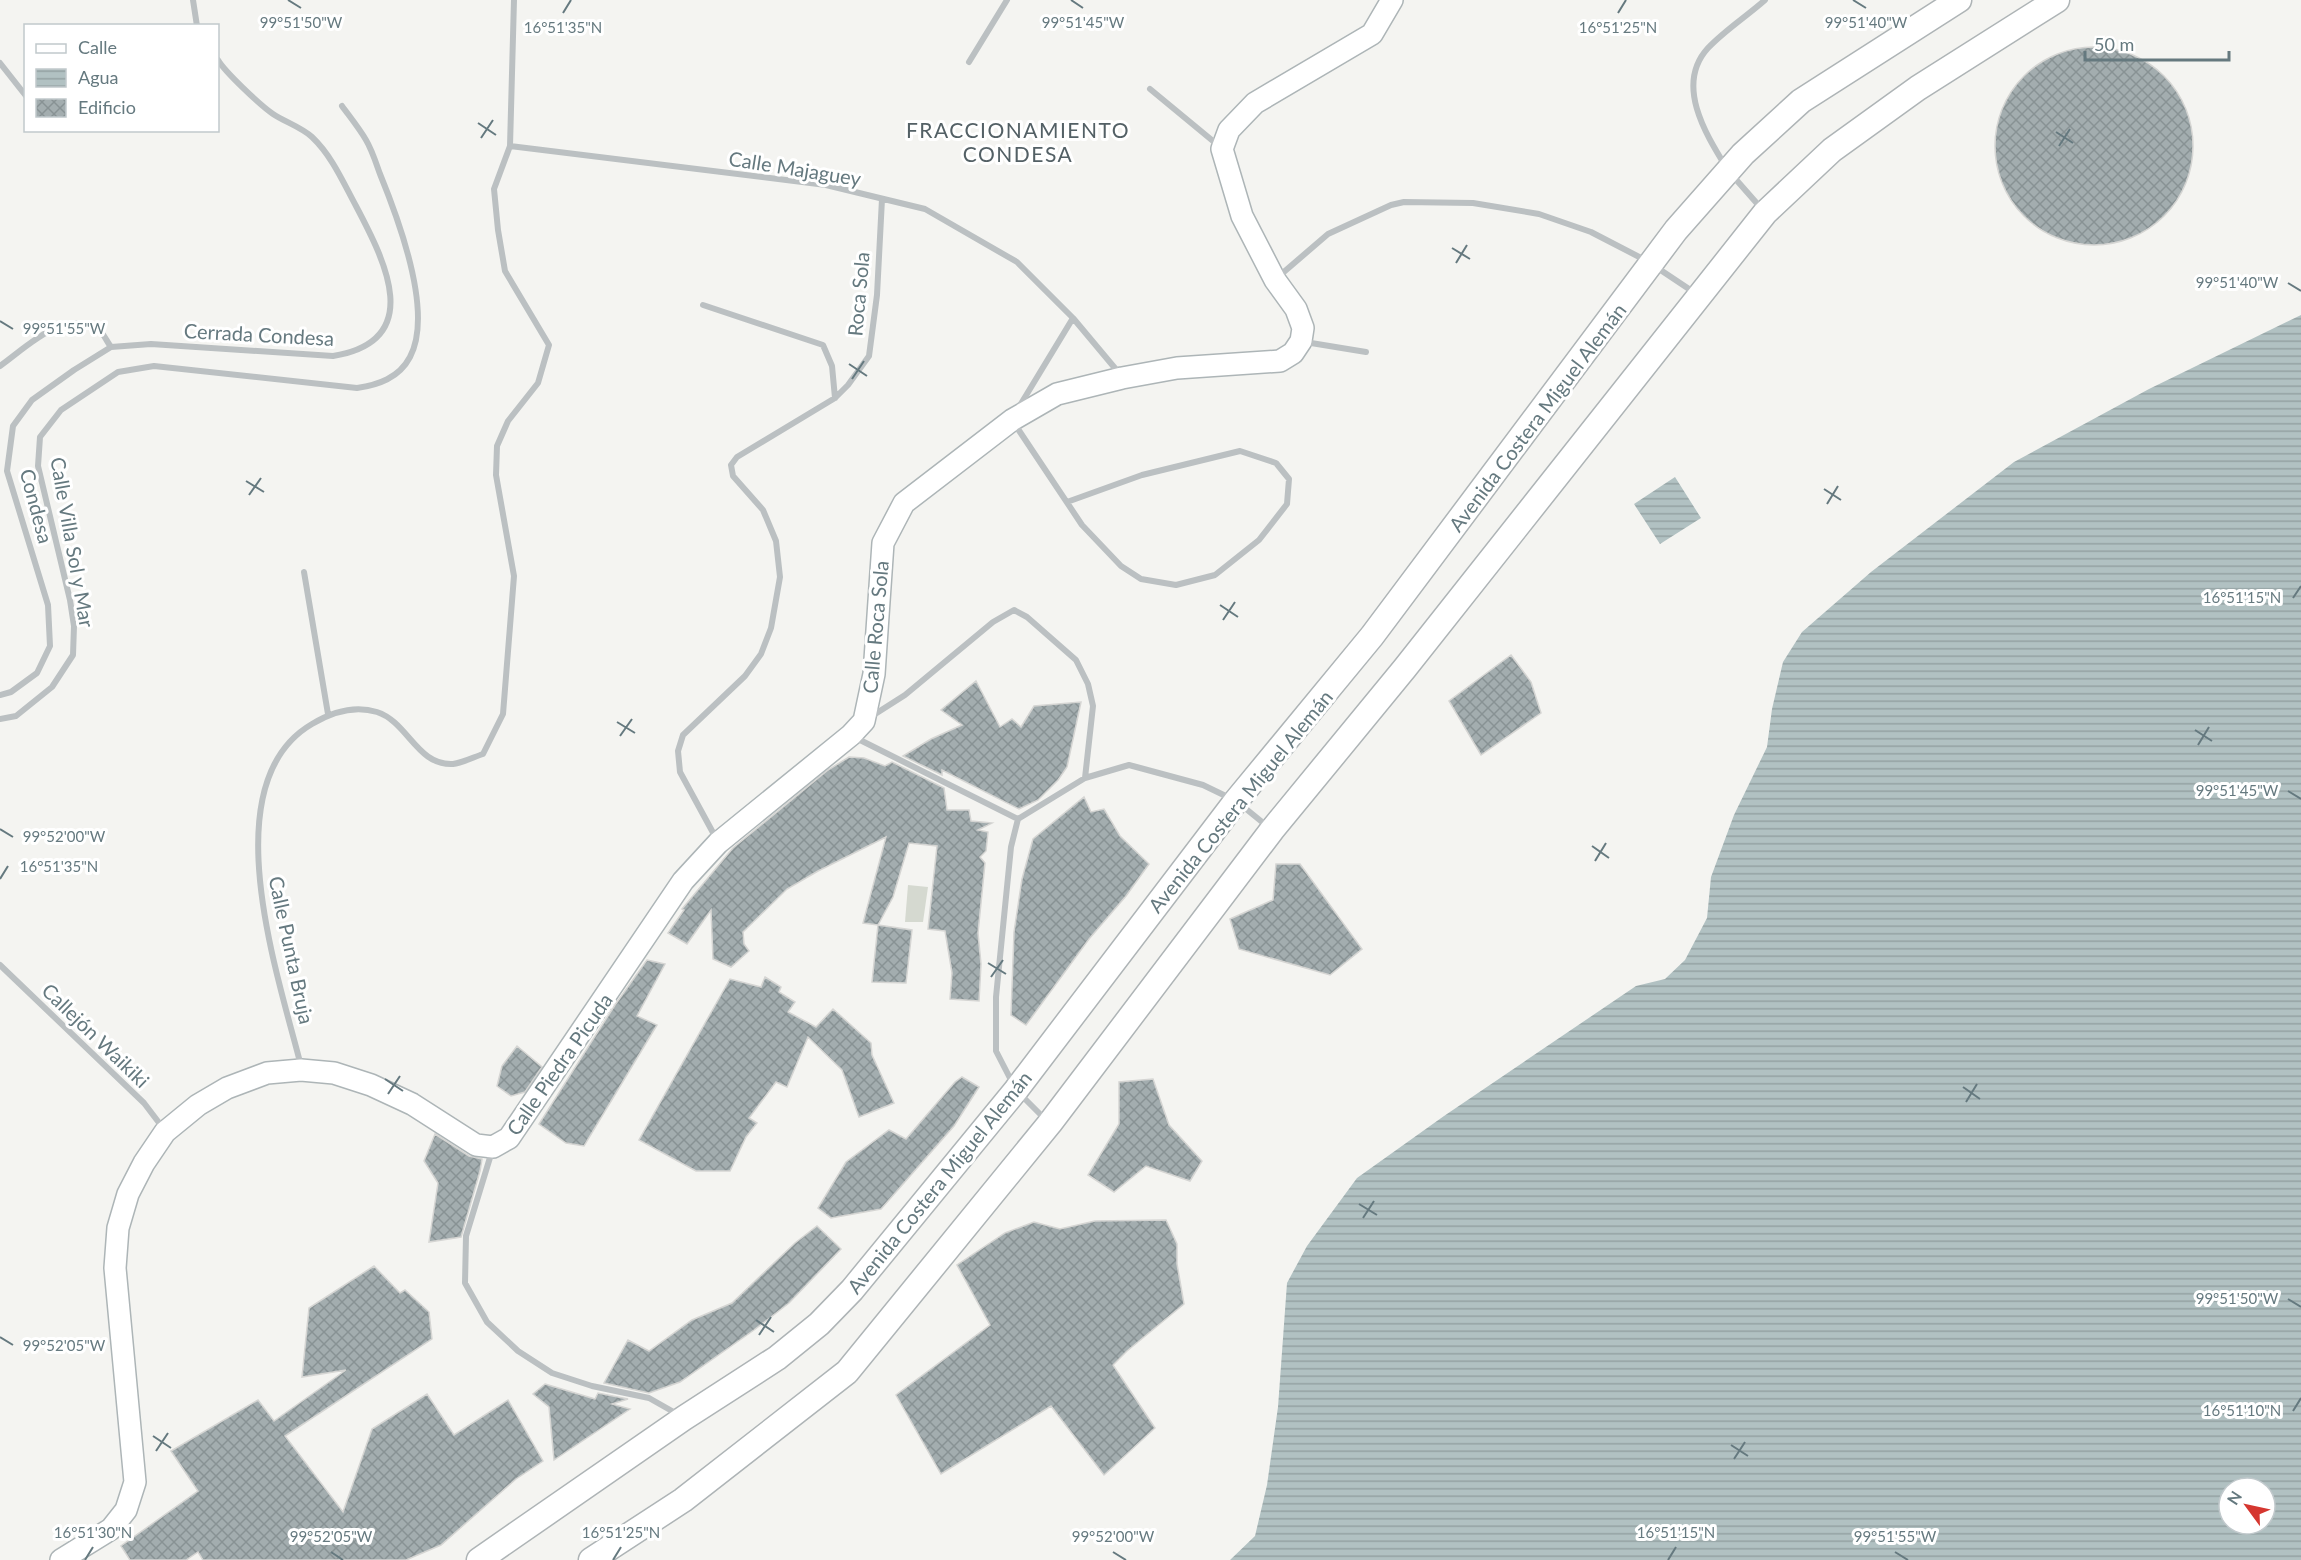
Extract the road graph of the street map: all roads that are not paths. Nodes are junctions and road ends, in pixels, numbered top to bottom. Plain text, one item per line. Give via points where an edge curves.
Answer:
1 (193, 0) edge
2 (514, 0) edge
3 (1007, 0) edge
4 (1392, 0) edge
5 (1765, 0) edge
6 (1959, 0) edge
7 (2057, 0) edge
8 (197, 24) edge
9 (219, 61) edge
10 (969, 62) dead end
11 (0, 63) edge
12 (1150, 88) dead end
13 (24, 93) edge
14 (342, 106) dead end
15 (510, 146) junction
16 (1222, 149) junction
17 (1728, 171) junction
18 (882, 199) junction
19 (1765, 213) junction
20 (1652, 264) junction
21 (1275, 280) junction
22 (1699, 296) junction
23 (703, 305) dead end
24 (1073, 318) junction
25 (1301, 341) junction
26 (111, 347) junction
27 (1366, 352) dead end
28 (0, 366) edge
29 (118, 372) joint
30 (1122, 378) junction
31 (835, 398) junction
32 (1011, 420) junction
33 (1067, 502) junction
34 (304, 572) dead end
35 (0, 695) edge
36 (328, 714) junction
37 (0, 719) edge
38 (858, 728) junction
39 (1085, 778) junction
40 (1236, 801) junction
41 (1018, 819) junction
42 (1272, 830) junction
43 (718, 843) junction
44 (0, 965) edge
45 (301, 1070) junction
46 (1016, 1090) junction
47 (1050, 1124) junction
48 (165, 1132) junction
49 (493, 1147) junction
50 (684, 1418) junction
51 (61, 1560) edge
52 (478, 1560) edge
53 (591, 1560) edge

1 - 8 street
2 - 15 street, Calle Punta Bruja
3 - 10 street
4 - 16 main road via 1372,34 1256,103 1228,130
5 - 17 street via 1710,46 1697,67 1693,84 1699,117
6 - 17 main road, Avenida Costera Miguel Alemán via 1801,101
7 - 19 main road via 1918,88 1832,150
9 - 26 street, Cerrada Condesa via 271,112 311,136 330,159 379,249 392,306 371,343 354,353 333,356 151,345
11 - 13 street
12 - 16 street
14 - 29 street, Cerrada Condesa via 367,141 395,211 414,277 418,330 403,366 377,385 357,388 154,366
15 - 18 street, Calle Majaguey via 826,185
15 - 36 street, Calle Punta Bruja via 495,189 505,271 549,345 538,383 508,421 497,446 496,475 514,576 503,714 483,754 454,764 435,762 395,721 377,712 354,708
16 - 21 main road via 1242,216
17 - 19 street
17 - 20 main road, Avenida Costera Miguel Alemán
18 - 24 street, Calle Majaguey via 925,209 1017,262
18 - 31 street, Roca Sola via 869,356
19 - 22 main road
20 - 21 street via 1591,232 1539,214 1473,202 1404,202 1328,234
20 - 22 street
20 - 40 main road, Avenida Costera Miguel Alemán via 1372,636
21 - 25 main road via 1296,309 1303,328
22 - 42 main road
23 - 31 street via 823,345 832,366
24 - 30 street, Calle Majaguey
24 - 32 street
25 - 27 street
25 - 30 main road, Calle Roca Sola via 1293,353 1280,361 1177,368
26 - 28 street via 99,330 79,322 59,324
26 - 35 street, Condesa via 32,400 13,426 7,471 48,605 50,646 38,673
29 - 37 street, Calle Villa Sol y Mar via 61,410 39,437 38,465 70,600 73,655 52,687 16,716
30 - 32 main road, Calle Roca Sola via 1058,394
31 - 43 street, Roca Sola via 737,457 731,465 733,476 763,510 776,541 780,577 771,628 761,654 745,675 683,735 678,751 680,772
32 - 33 street
32 - 38 main road, Calle Roca Sola via 904,503 883,543 874,674
33 - 33 street via 1082,525 1121,566 1141,579 1176,585 1215,574 1259,540 1287,504 1289,479 1276,463 1240,451 1142,475
34 - 36 street
36 - 45 street, Calle Punta Bruja via 304,728 285,748 268,774 259,808 259,884
38 - 39 street, Calle Piedra Picuda via 905,695 993,622 1014,610 1076,660 1088,684 1094,706
38 - 41 street
38 - 43 main road, Calle Piedra Picuda
39 - 40 street via 1130,765 1203,785
39 - 41 street
40 - 42 street
40 - 46 main road, Avenida Costera Miguel Alemán
41 - 46 street via 1011,847 996,998 996,1050
42 - 47 main road
43 - 49 main road, Calle Piedra Picuda via 683,881 509,1138
44 - 48 street, Callejón Waikiki via 144,1103
45 - 48 main road via 267,1073 227,1088
45 - 49 main road via 334,1073 371,1085 412,1104 476,1145
46 - 47 street
46 - 50 main road, Avenida Costera Miguel Alemán via 852,1290 819,1324 777,1358
47 - 53 main road via 847,1372 683,1500
48 - 51 main road via 128,1194 118,1228 115,1268 135,1482 126,1510 111,1529
49 - 50 street, Calle Piedra Picuda via 466,1236 465,1283 487,1322 519,1351 552,1373 649,1398
50 - 52 main road, Avenida Costera Miguel Alemán

